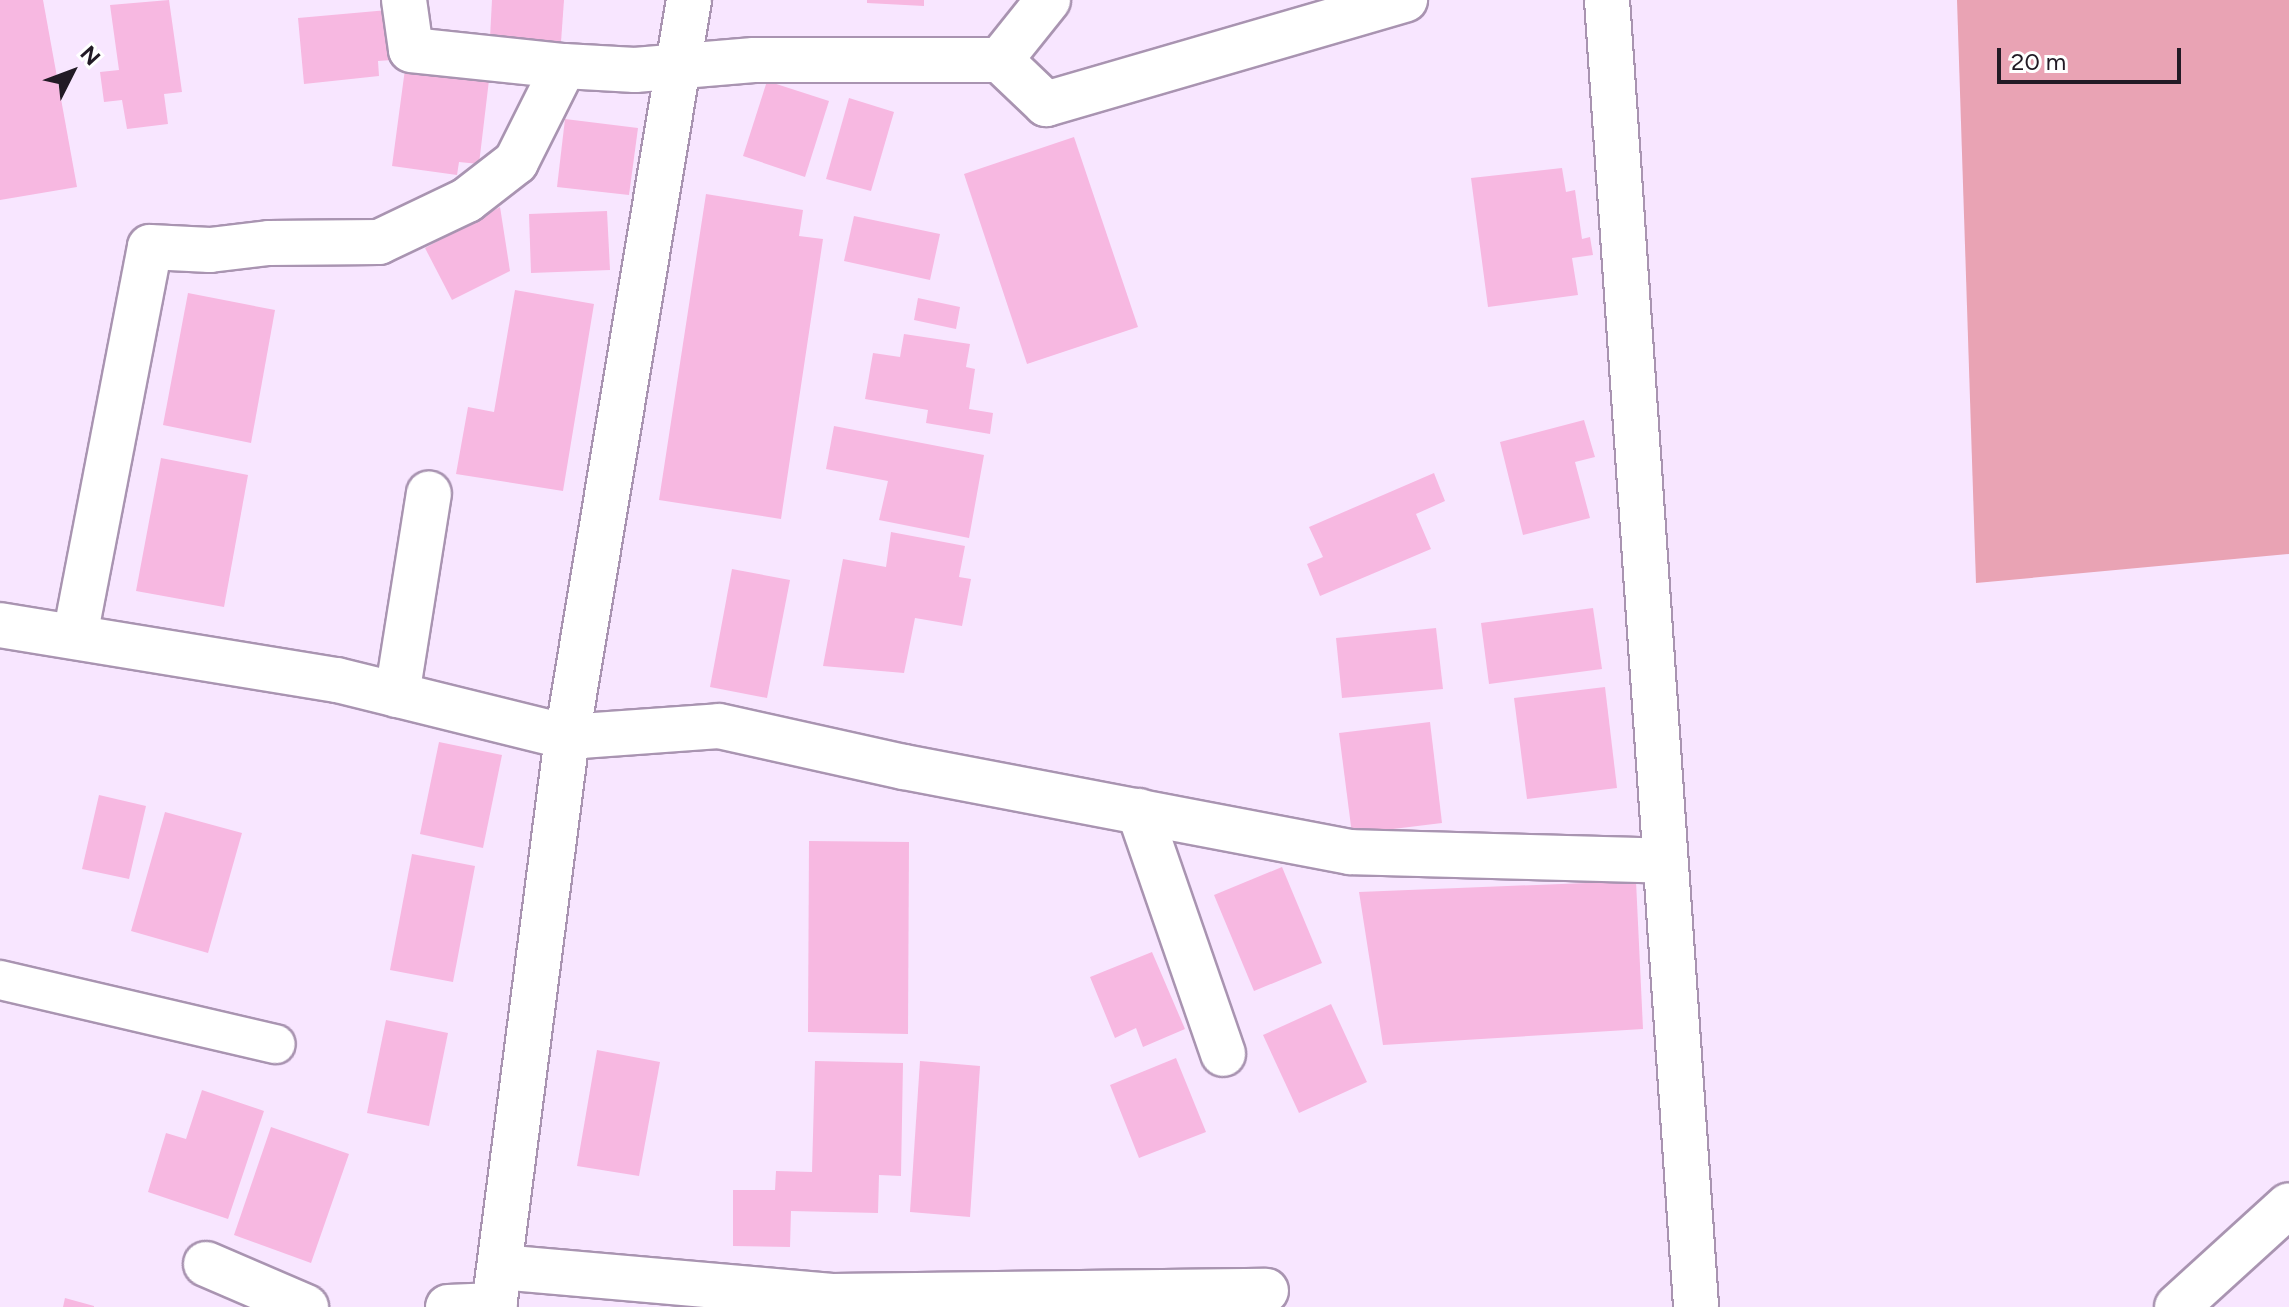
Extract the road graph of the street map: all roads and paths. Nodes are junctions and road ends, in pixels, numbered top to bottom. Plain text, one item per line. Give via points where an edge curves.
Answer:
1 (404, 0) edge
2 (689, 0) edge
3 (1048, 0) edge
4 (1405, 0) edge
5 (1607, 0) edge
6 (1000, 60) junction
7 (564, 66) junction
8 (680, 67) junction
9 (429, 494) dead end
10 (0, 625) edge
11 (75, 636) junction
12 (397, 695) junction
13 (567, 737) junction
14 (1139, 811) junction
15 (1663, 861) junction
16 (0, 980) edge
17 (276, 1044) dead end
18 (1223, 1054) dead end
19 (2289, 1205) edge
20 (206, 1264) dead end
21 (1266, 1291) dead end
22 (496, 1293) edge
23 (306, 1307) edge
24 (448, 1307) edge
25 (1696, 1307) edge
26 (2177, 1307) edge

1 - 7 street via 411,50
2 - 8 street
3 - 6 street
4 - 6 street via 1046,104
5 - 15 street
6 - 8 street via 769,59
7 - 8 street
7 - 11 street via 516,162 467,200 379,242 269,243 210,250 150,247
8 - 13 street
9 - 12 street
10 - 11 street
11 - 12 street
12 - 13 street
13 - 14 street via 719,726
13 - 22 street
14 - 15 street via 1350,852
14 - 18 street
15 - 25 street
16 - 17 lane
19 - 26 street
20 - 23 street
21 - 22 street
22 - 24 street

